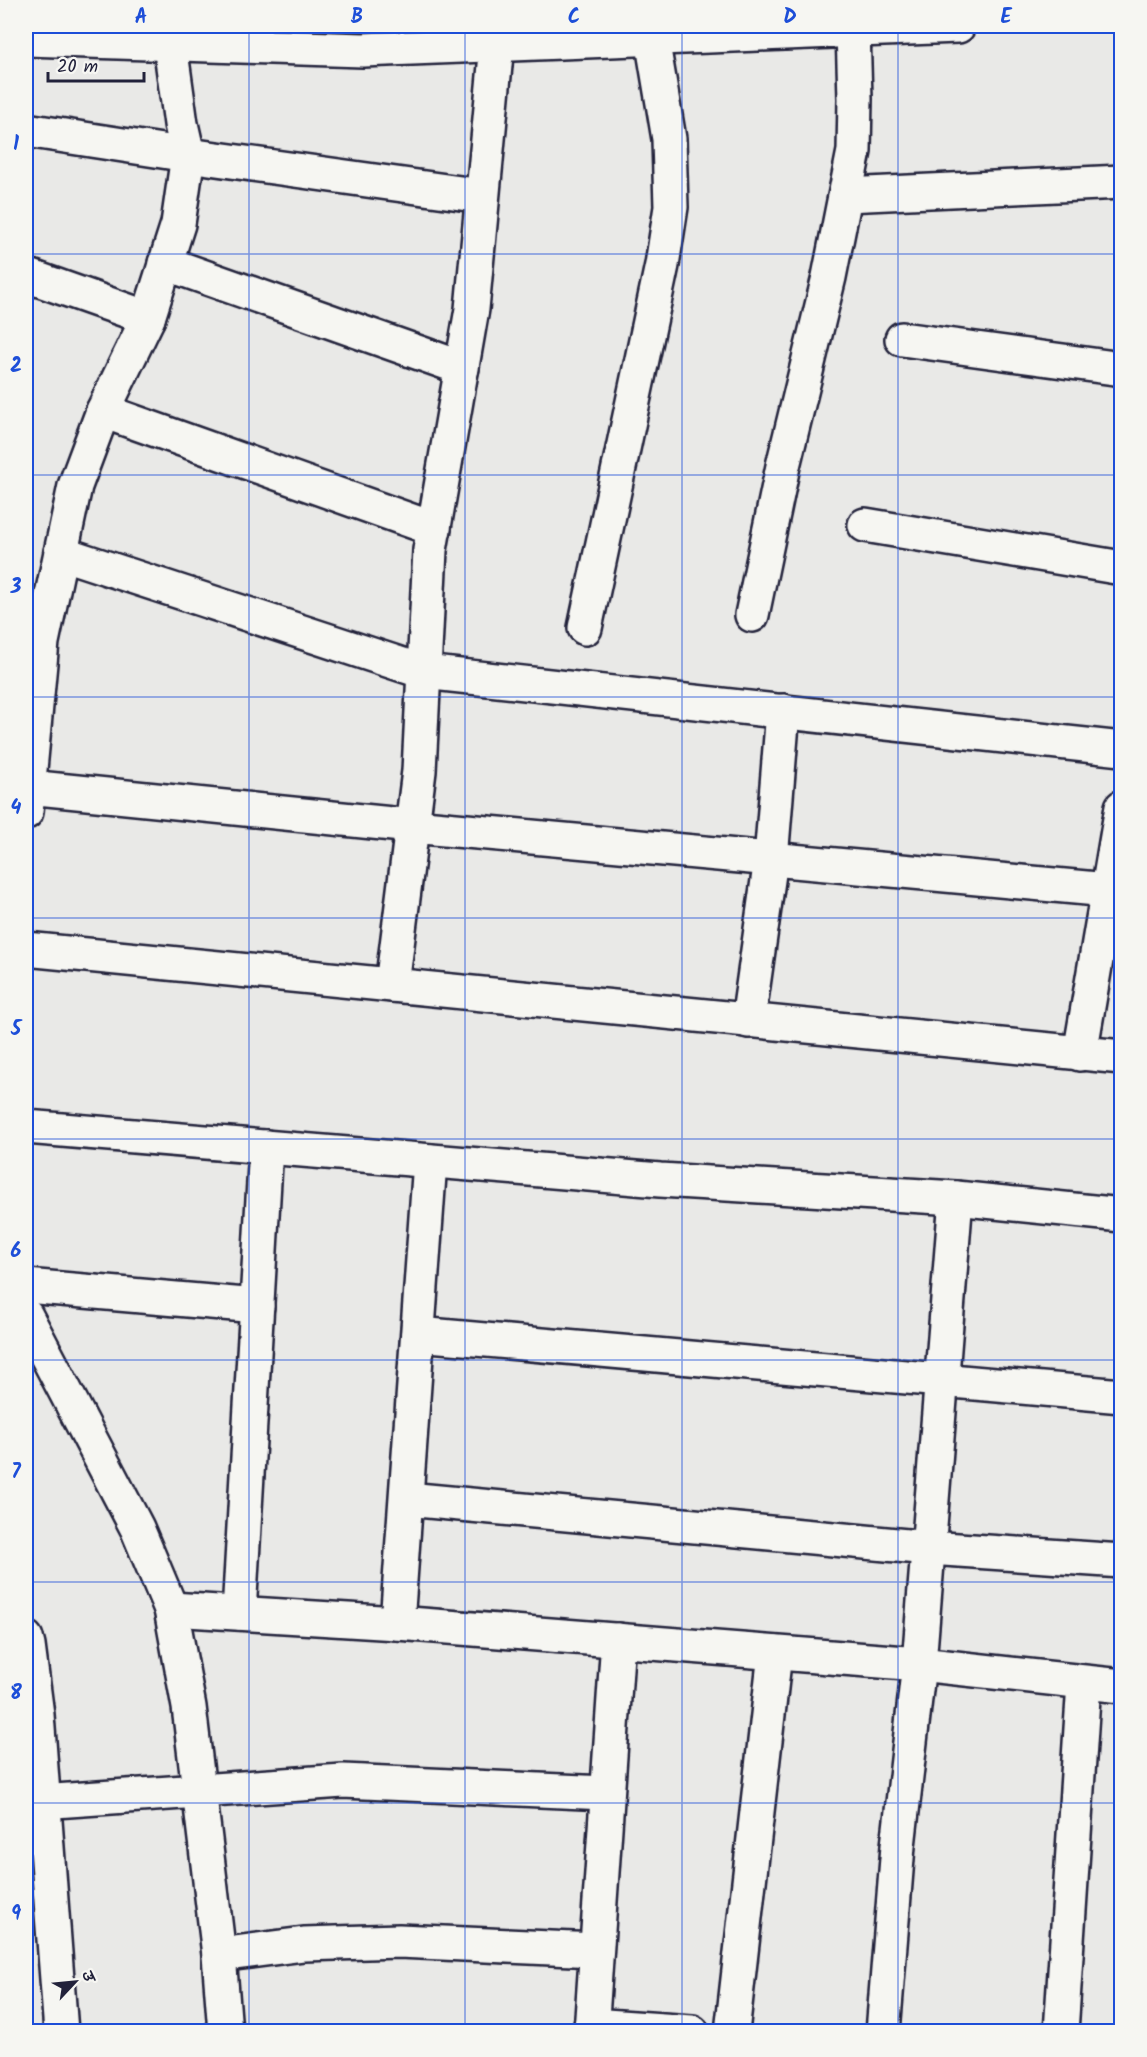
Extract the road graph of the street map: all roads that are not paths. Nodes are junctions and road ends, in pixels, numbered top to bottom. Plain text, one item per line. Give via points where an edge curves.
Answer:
1 (454, 26) edge
2 (958, 26) edge
3 (805, 29) edge
4 (853, 30) junction
5 (651, 32) edge
6 (174, 35) edge
7 (26, 39) edge
8 (497, 44) junction
9 (26, 130) edge
10 (188, 155) junction
11 (1122, 182) edge
12 (846, 195) junction
13 (483, 196) junction
14 (165, 263) junction
15 (26, 275) edge
16 (148, 318) junction
17 (902, 339) dead end
18 (462, 368) junction
19 (1122, 369) edge
20 (103, 411) junction
21 (865, 525) dead end
22 (434, 529) junction
23 (61, 553) junction
24 (1122, 568) edge
25 (752, 615) dead end
26 (585, 628) dead end
27 (424, 672) junction
28 (783, 711) junction
29 (1122, 749) edge
30 (27, 800) edge
31 (1122, 807) edge
32 (412, 826) junction
33 (771, 859) junction
34 (1108, 890) junction
35 (26, 949) edge
36 (392, 985) junction
37 (748, 1021) junction
38 (1080, 1054) junction
39 (1122, 1057) edge
40 (26, 1127) edge
41 (266, 1148) junction
42 (430, 1161) junction
43 (956, 1198) junction
44 (1122, 1215) edge
45 (26, 1286) edge
46 (257, 1306) junction
47 (26, 1316) edge
48 (418, 1334) junction
49 (941, 1380) junction
50 (1122, 1396) edge
51 (407, 1499) junction
52 (929, 1548) junction
53 (1122, 1561) edge
54 (171, 1609) junction
55 (238, 1613) junction
56 (397, 1623) junction
57 (26, 1638) edge
58 (618, 1640) junction
59 (775, 1653) junction
60 (920, 1664) junction
61 (1084, 1683) junction
62 (1122, 1686) edge
63 (31, 1715) edge
64 (200, 1791) junction
65 (606, 1793) junction
66 (34, 1802) edge
67 (596, 1950) junction
68 (219, 1955) junction
69 (591, 2028) edge
70 (60, 2031) edge
71 (225, 2031) edge
72 (692, 2031) edge
73 (732, 2031) edge
74 (883, 2031) edge
75 (1061, 2031) edge

1 - 8 street
2 - 4 street
3 - 4 street
3 - 5 street
4 - 12 street via 854,151
5 - 8 street
5 - 26 street via 669,139 671,207
6 - 7 street
6 - 8 street via 363,50
6 - 10 street via 181,124
8 - 13 street
9 - 10 street
10 - 13 street
10 - 14 street via 178,224
11 - 12 street
12 - 25 street
13 - 18 street
14 - 16 street
14 - 18 street
15 - 16 street
16 - 20 street
17 - 19 street
18 - 22 street
20 - 22 street
20 - 23 street via 75,486
21 - 24 street
22 - 27 street
23 - 27 street
23 - 30 street via 42,642
27 - 28 street
27 - 32 street
28 - 29 street
28 - 33 street
30 - 32 street
31 - 34 street
32 - 33 street
32 - 36 street
33 - 34 street
33 - 37 street
34 - 38 street
35 - 36 street
36 - 37 street
37 - 38 street
38 - 39 street
40 - 41 street
41 - 42 street
41 - 46 street
42 - 43 street
42 - 48 street
43 - 44 street
43 - 49 street
45 - 46 street
46 - 55 street
47 - 54 street via 137,1528
48 - 49 street
48 - 51 street
49 - 50 street
49 - 52 street
51 - 52 street
51 - 56 street
52 - 53 street
52 - 60 street
54 - 55 street
54 - 64 street
55 - 56 street
56 - 58 street
57 - 63 street
58 - 59 street
58 - 65 street
59 - 60 street
59 - 73 street
60 - 61 street
60 - 74 street via 898,1846
61 - 62 street
61 - 75 street
63 - 66 street
64 - 65 street via 343,1781
64 - 66 street
64 - 68 street
65 - 67 street
66 - 70 street
67 - 68 street via 399,1941 304,1944
67 - 69 street
68 - 71 street
69 - 72 street

